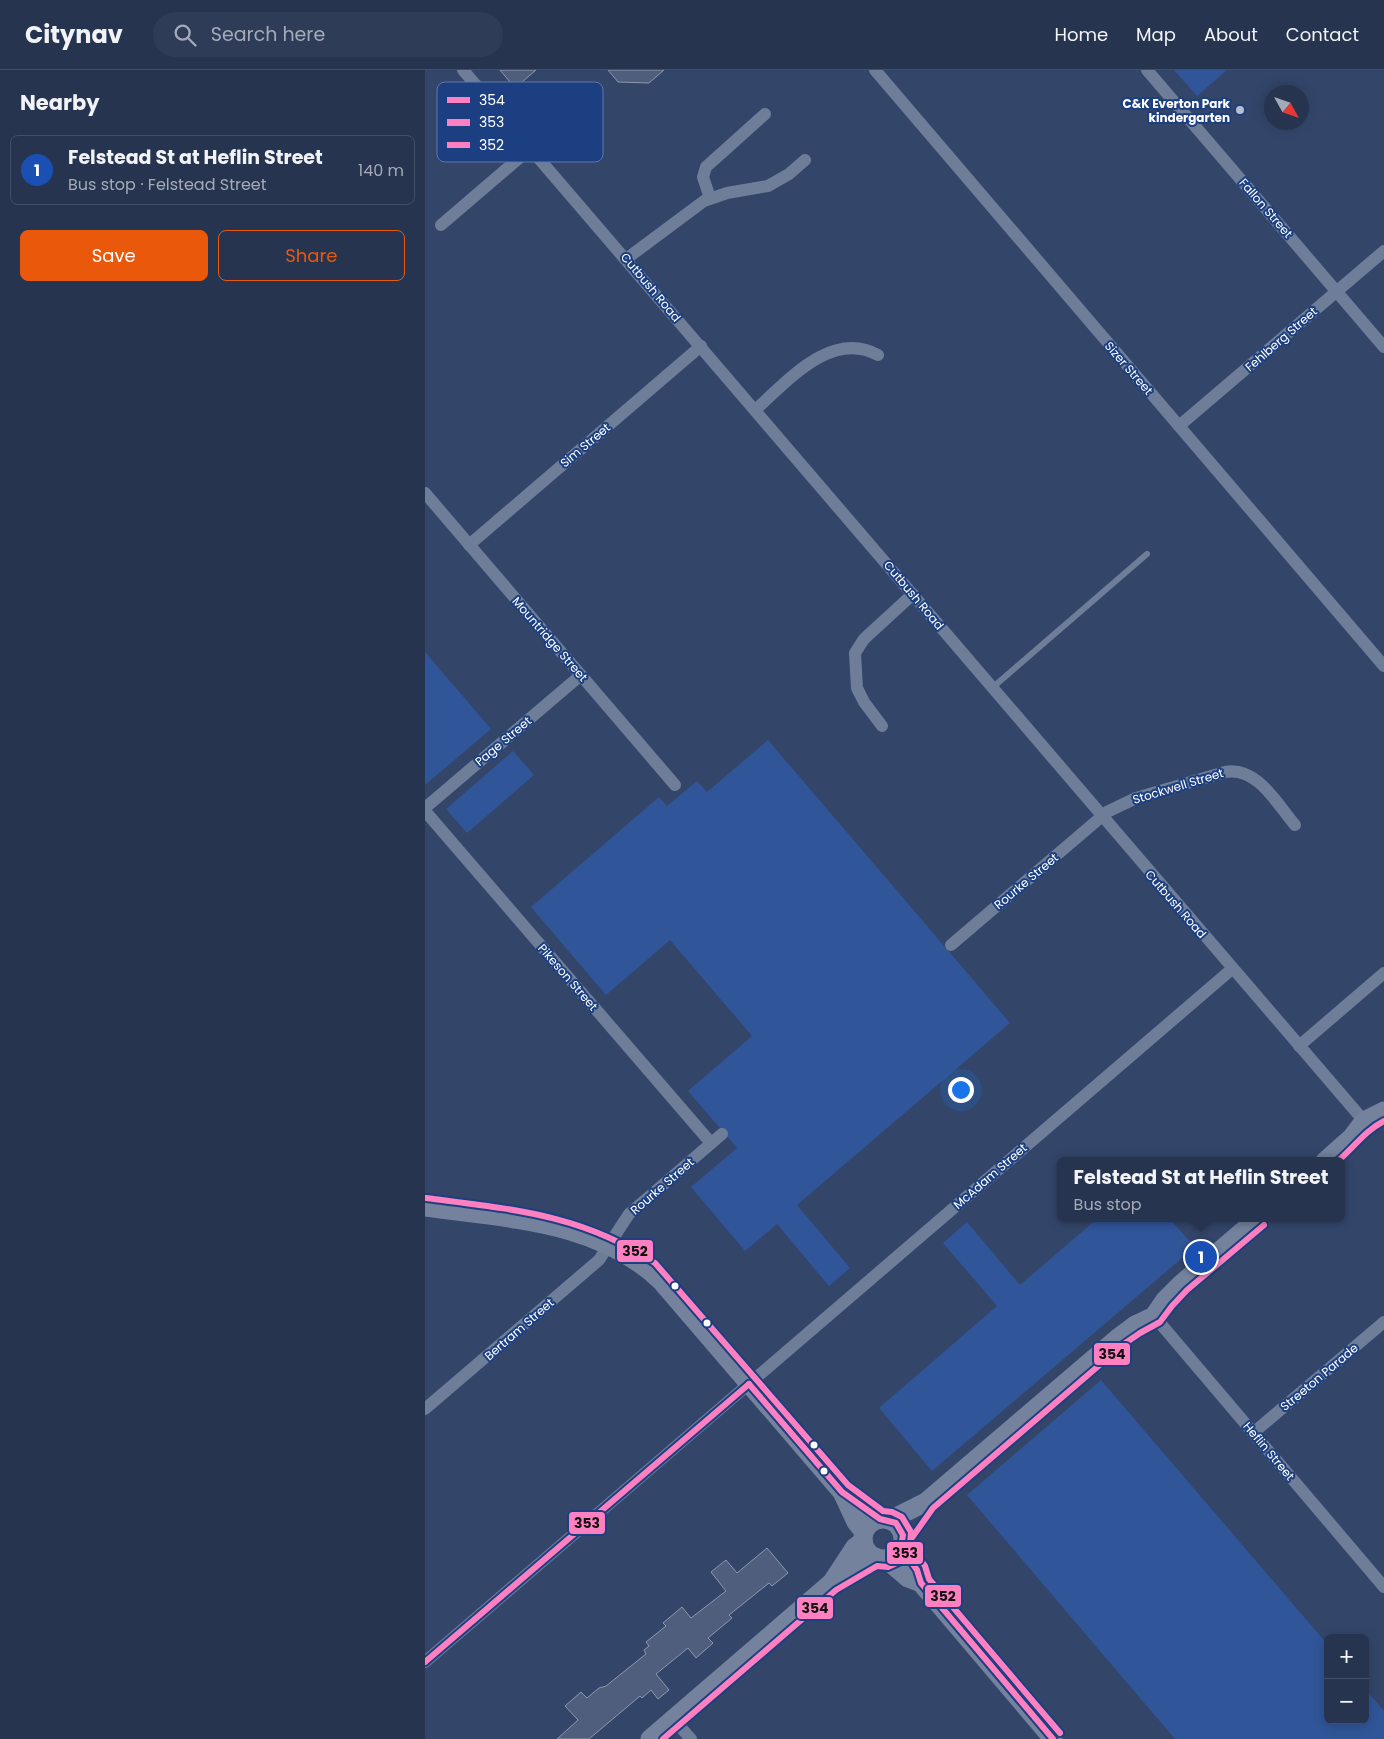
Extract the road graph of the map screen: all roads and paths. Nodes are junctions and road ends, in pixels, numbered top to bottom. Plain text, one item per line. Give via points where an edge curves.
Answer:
1 (463, 70) edge
2 (875, 70) edge
3 (1147, 70) edge
4 (473, 82) edge
5 (765, 114) dead end
6 (805, 160) dead end
7 (515, 162) edge
8 (543, 162) edge
9 (710, 198) junction
10 (441, 225) dead end
11 (1384, 251) edge
12 (626, 259) junction
13 (1337, 292) junction
14 (701, 346) junction
15 (1384, 347) edge
16 (878, 355) dead end
17 (755, 410) junction
18 (1179, 426) junction
19 (425, 493) edge
20 (469, 544) junction
21 (1147, 554) dead end
22 (913, 594) junction
23 (1384, 666) edge
24 (581, 675) junction
25 (992, 688) junction
26 (882, 726) dead end
27 (675, 785) dead end
28 (425, 809) edge
29 (1102, 817) junction
30 (1295, 825) dead end
31 (951, 945) dead end
32 (1232, 969) junction
33 (1384, 973) edge
34 (1299, 1046) junction
35 (1384, 1111) edge
36 (1364, 1121) junction
37 (722, 1134) dead end
38 (711, 1143) junction
39 (1330, 1157) edge
40 (425, 1207) edge
41 (1253, 1222) edge
42 (609, 1244) junction
43 (1154, 1316) junction
44 (1384, 1322) edge
45 (749, 1384) junction
46 (425, 1409) edge
47 (1253, 1433) junction
48 (842, 1492) junction
49 (926, 1502) junction
50 (885, 1519) junction
51 (864, 1536) junction
52 (902, 1541) junction
53 (881, 1558) junction
54 (831, 1583) junction
55 (921, 1583) junction
56 (1384, 1586) edge
57 (425, 1662) edge
58 (673, 1719) junction
59 (650, 1739) edge
60 (691, 1739) edge
61 (1053, 1739) edge

1 - 4 street, Cutbush Road
2 - 18 street, Sizer Street
3 - 13 street, Fallon Street
5 - 9 street via 706,167 703,177
6 - 9 street via 768,186
7 - 10 street
8 - 12 street, Cutbush Road
9 - 12 street
11 - 13 street, Fehlberg Street
12 - 14 street, Cutbush Road
13 - 15 street, Fallon Street
13 - 18 street, Fehlberg Street
14 - 17 street, Cutbush Road
14 - 20 street, Sim Street
16 - 17 street via 857,348 824,354
17 - 22 street, Cutbush Road
18 - 23 street, Sizer Street
19 - 20 street, Mountridge Street
20 - 24 street, Mountridge Street
21 - 25 lane
22 - 25 street, Cutbush Road
22 - 26 street via 864,639 855,653 857,688
24 - 27 street, Mountridge Street
24 - 28 street, Page Street
25 - 29 street, Cutbush Road
28 - 38 street, Pikeson Street
29 - 30 street, Stockwell Street via 1116,806 1136,798 1233,770 1247,773 1257,780
29 - 31 street, Rourke Street
29 - 32 street, Cutbush Road
32 - 34 street, Cutbush Road
32 - 45 street, McAdam Street
33 - 34 street
34 - 36 street, Cutbush Road
35 - 36 street
36 - 39 street via 1352,1138
37 - 38 street, Rourke Street
38 - 42 street, Rourke Street via 629,1214
40 - 42 street via 567,1228
41 - 43 street via 1181,1284
42 - 45 street via 639,1262 661,1281
42 - 46 street, Bertram Street via 599,1260
43 - 47 street, Heflin Street
43 - 49 street via 1119,1337
44 - 47 street, Streeton Parade
45 - 48 street
45 - 57 street, McAdam Street
47 - 56 street, Heflin Street
48 - 50 street
48 - 51 street
49 - 50 street
49 - 52 street
50 - 51 street via 873,1521
50 - 52 street via 896,1523
51 - 53 street via 867,1551
51 - 54 street
52 - 53 street via 892,1557
52 - 55 street
53 - 54 street
53 - 55 street
54 - 58 street
55 - 61 street
58 - 59 street
58 - 60 street

